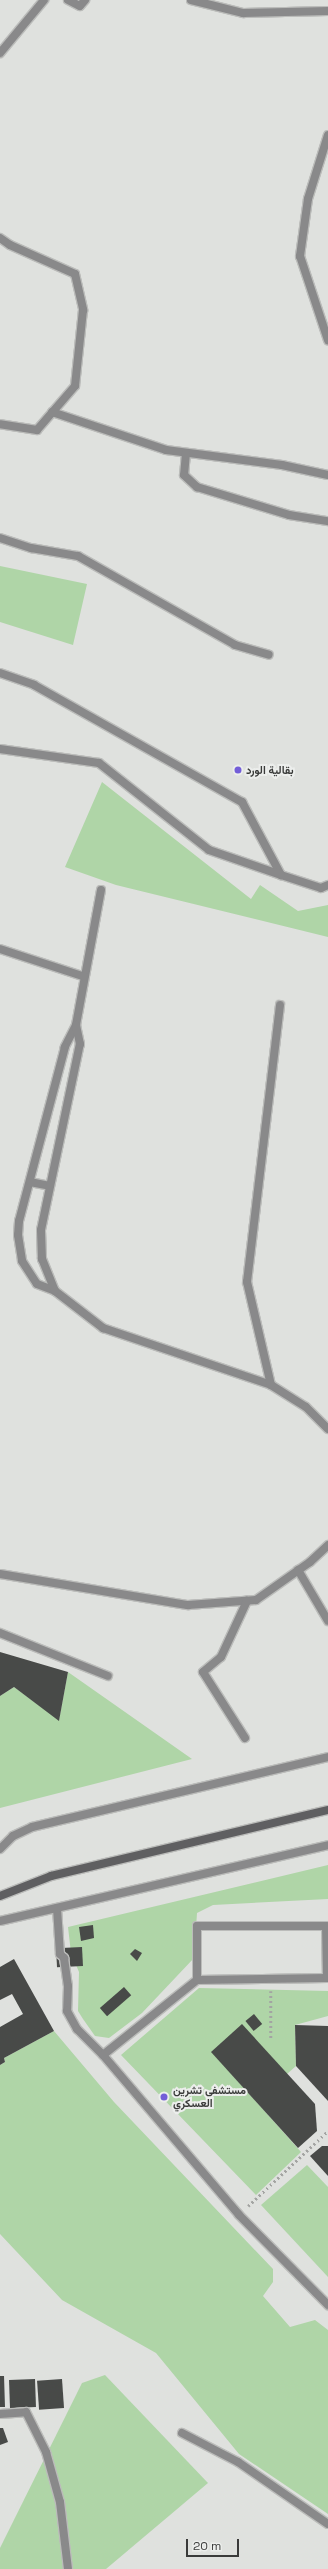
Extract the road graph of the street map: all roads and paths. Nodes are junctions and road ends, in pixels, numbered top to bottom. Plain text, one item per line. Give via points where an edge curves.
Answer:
1 (44, 0) edge
2 (68, 0) edge
3 (85, 0) edge
4 (192, 0) edge
5 (328, 11) edge
6 (0, 53) edge
7 (328, 135) edge
8 (0, 238) edge
9 (328, 340) edge
10 (52, 412) junction
11 (0, 424) edge
12 (186, 453) junction
13 (328, 475) edge
14 (328, 521) edge
15 (0, 538) edge
16 (269, 655) dead end
17 (0, 673) edge
18 (0, 749) edge
19 (281, 875) junction
20 (328, 885) edge
21 (101, 890) dead end
22 (0, 949) edge
23 (85, 977) junction
24 (280, 1005) dead end
25 (76, 1025) junction
26 (30, 1182) junction
27 (50, 1186) junction
28 (55, 1291) junction
29 (271, 1385) junction
30 (328, 1430) edge
31 (328, 1545) edge
32 (298, 1570) junction
33 (0, 1574) edge
34 (246, 1601) junction
35 (328, 1621) edge
36 (0, 1633) edge
37 (108, 1676) dead end
38 (245, 1738) dead end
39 (328, 1757) edge
40 (328, 1810) edge
41 (328, 1844) edge
42 (0, 1849) edge
43 (0, 1896) edge
44 (57, 1908) junction
45 (0, 1921) edge
46 (271, 1979) junction
47 (197, 1980) junction
48 (271, 2038) dead end
49 (103, 2055) junction
50 (328, 2131) edge
51 (239, 2215) junction
52 (328, 2305) edge
53 (0, 2414) edge
54 (182, 2433) dead end
55 (328, 2524) edge
56 (68, 2569) edge

1 - 6 street
2 - 3 street via 80,6
4 - 5 street via 243,13
7 - 9 street via 308,199 300,256
8 - 10 street via 75,274 83,310 75,386
10 - 11 street via 37,430
10 - 12 street via 166,450
12 - 13 street via 282,465
12 - 14 street via 184,475 197,487 289,516
15 - 16 street via 31,548 78,556 235,645
17 - 19 street via 34,684 242,802
18 - 19 street via 99,763 209,850
19 - 20 street via 321,888
21 - 23 street
22 - 23 street
23 - 25 street
24 - 29 street via 247,1282
25 - 26 street via 65,1046
25 - 27 street via 80,1044
26 - 27 street
26 - 28 street via 19,1221 19,1248 22,1261 37,1284
27 - 28 street via 40,1240 45,1269
28 - 29 street via 90,1319 118,1334
29 - 30 street via 306,1407
31 - 32 street
32 - 34 street via 256,1600
32 - 35 street
33 - 34 street via 188,1605
34 - 38 street via 221,1657 203,1672
36 - 37 street
39 - 42 street via 32,1828 13,1836
40 - 43 main road via 51,1876
41 - 44 street
44 - 45 street
44 - 49 street via 60,1954 64,1958 68,1986 67,2011 77,2029
46 - 47 street
46 - 47 street via 327,1978 326,1926 197,1926
46 - 48 path
47 - 49 street
49 - 51 street
50 - 51 path
51 - 52 street
53 - 56 street via 26,2412 46,2452 60,2502
54 - 55 street via 238,2462

